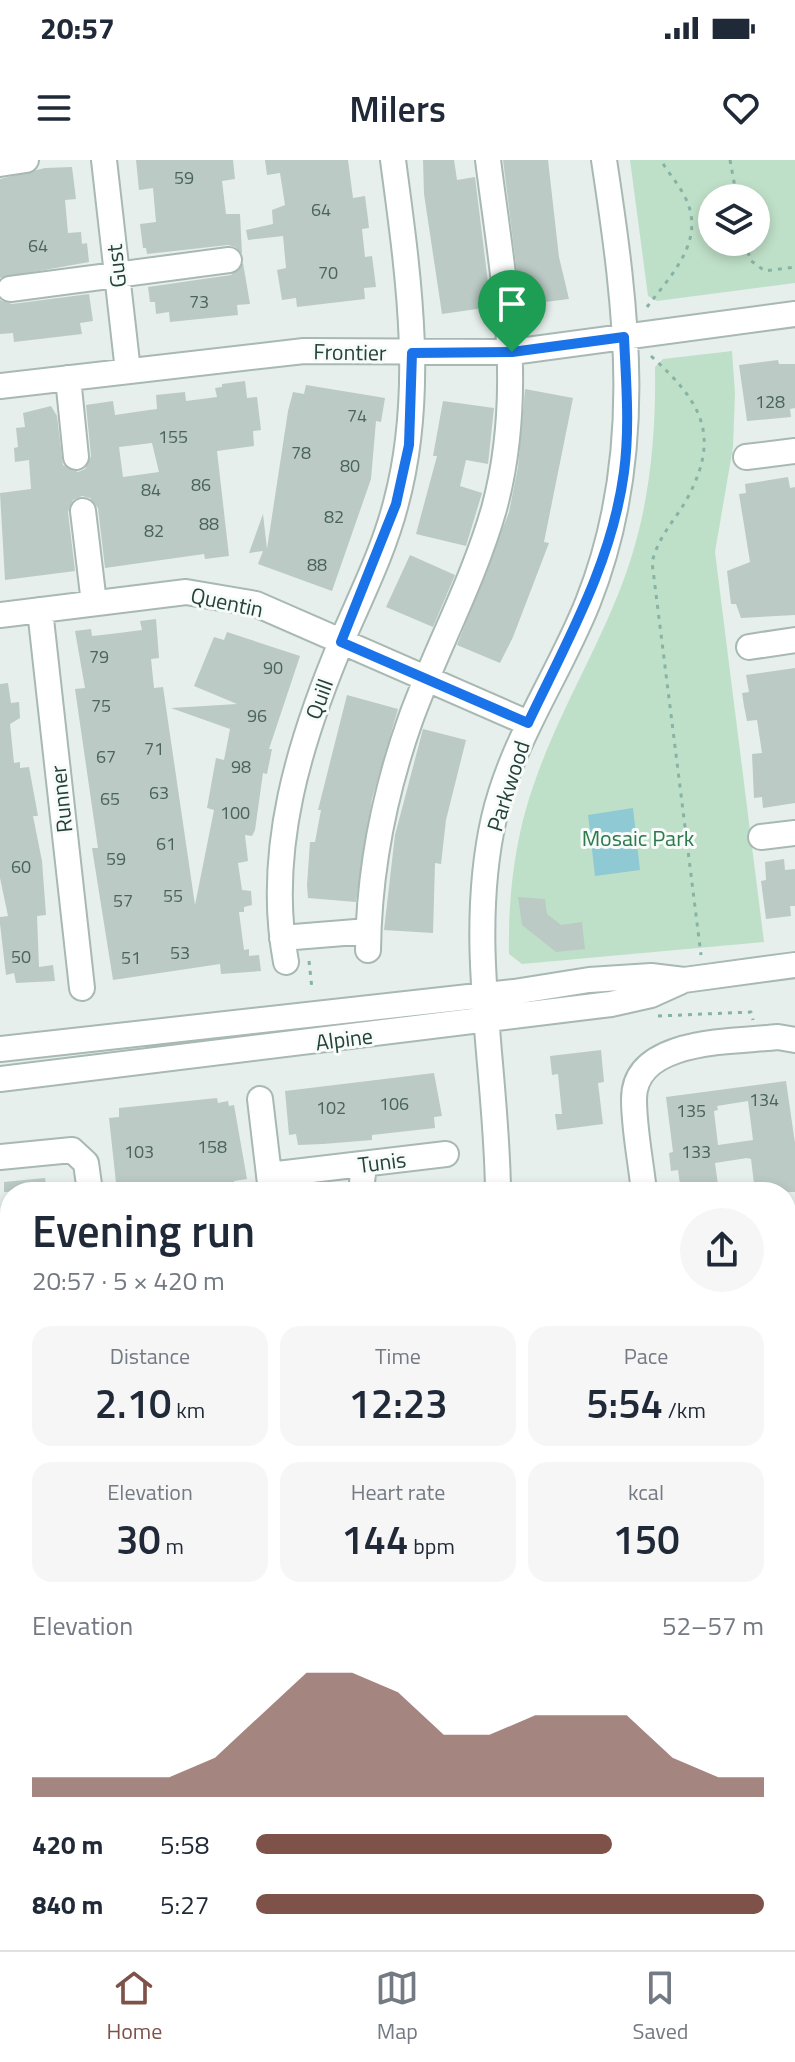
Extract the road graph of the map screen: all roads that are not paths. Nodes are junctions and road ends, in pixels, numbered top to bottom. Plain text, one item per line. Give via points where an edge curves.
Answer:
1 (26, 160) edge
2 (104, 160) edge
3 (393, 160) edge
4 (488, 160) edge
5 (604, 160) edge
6 (0, 164) edge
7 (229, 260) dead end
8 (117, 275) junction
9 (10, 289) dead end
10 (795, 314) edge
11 (624, 337) junction
12 (512, 352) junction
13 (412, 353) junction
14 (128, 371) junction
15 (68, 378) junction
16 (0, 386) edge
17 (795, 451) edge
18 (76, 457) dead end
19 (746, 457) dead end
20 (83, 511) dead end
21 (94, 603) junction
22 (40, 610) junction
23 (0, 615) edge
24 (795, 640) edge
25 (341, 642) junction
26 (749, 647) dead end
27 (428, 677) junction
28 (528, 723) junction
29 (795, 833) edge
30 (761, 837) dead end
31 (795, 965) edge
32 (684, 980) junction
33 (82, 988) dead end
34 (485, 994) junction
35 (488, 1019) junction
36 (795, 1040) edge
37 (0, 1049) edge
38 (0, 1079) edge
39 (260, 1099) dead end
40 (446, 1154) dead end
41 (0, 1157) edge
42 (364, 1164) junction
43 (89, 1182) edge
44 (270, 1182) edge
45 (279, 1182) edge
46 (362, 1182) edge
47 (497, 1182) edge
48 (643, 1182) edge

1 - 6 street
2 - 8 street, Gust
3 - 13 street, Quill via 408,270
4 - 12 street
5 - 11 street, Parkwood
7 - 8 street
8 - 9 street
8 - 14 street, Gust
10 - 11 street, Frontier
11 - 12 street, Frontier
11 - 28 street, Parkwood via 629,402 624,473 607,545 587,604
12 - 13 street, Frontier
12 - 27 street via 506,444 494,507 469,587
13 - 14 street, Frontier via 304,351
13 - 25 street, Quill via 409,445 396,504
14 - 15 street, Frontier
15 - 16 street, Frontier
15 - 18 street
17 - 19 street
20 - 21 street
21 - 22 street, Quentin
21 - 25 street, Quentin via 186,592 256,604
22 - 23 street, Quentin
22 - 33 street, Runner
24 - 26 street
25 - 27 street, Quentin
25 - 27 street, Quill via 312,714 290,796 279,872 292,953 368,940 370,893 384,816
27 - 28 street, Quentin
28 - 34 street, Parkwood via 494,816 484,881
29 - 30 street
31 - 32 street, Alpine
32 - 34 street, Alpine via 635,977
32 - 35 street, Alpine via 611,1004
34 - 35 street, Parkwood
34 - 37 street, Alpine
35 - 38 street, Alpine
35 - 47 street, Parkwood
36 - 48 street via 726,1043 656,1057 636,1082 634,1098
39 - 44 street
40 - 42 street, Tunis
41 - 43 street via 72,1150 86,1163
42 - 45 street, Tunis
42 - 46 street

